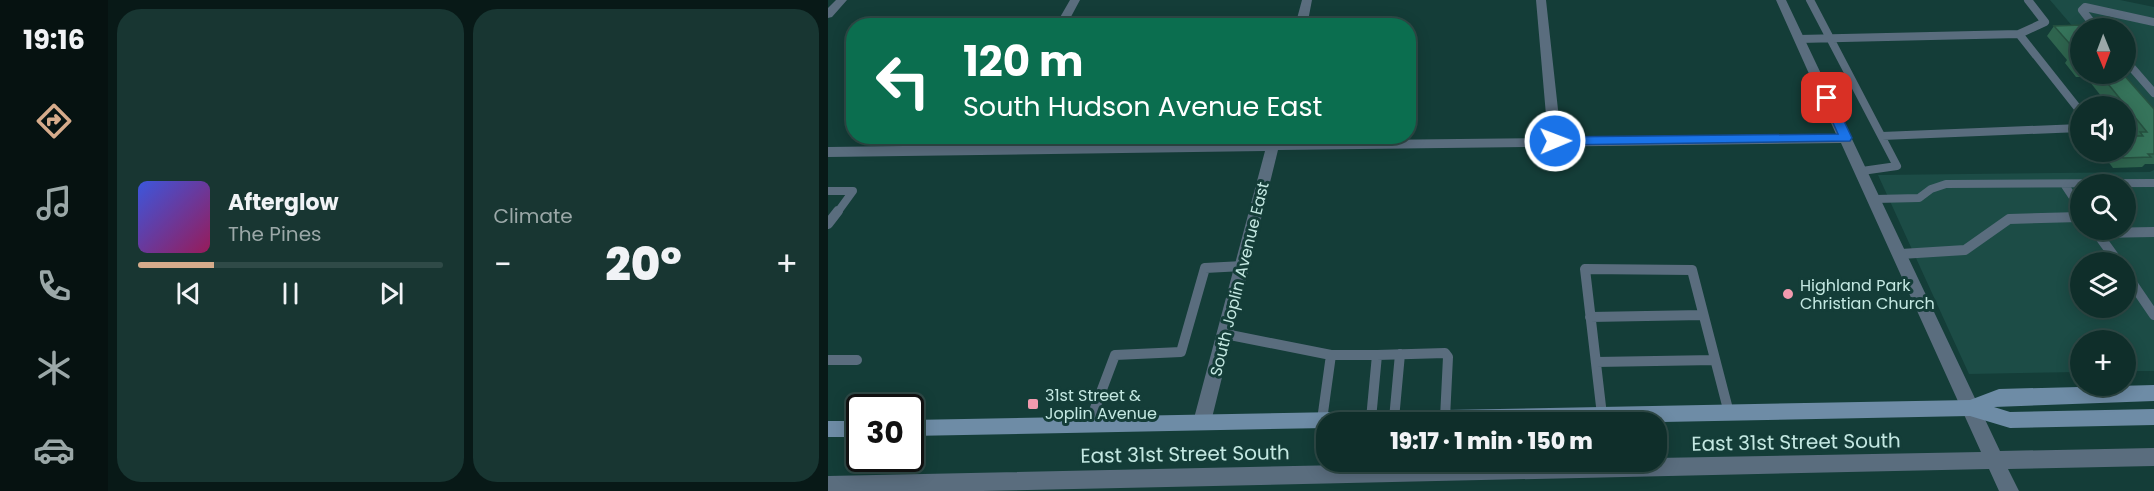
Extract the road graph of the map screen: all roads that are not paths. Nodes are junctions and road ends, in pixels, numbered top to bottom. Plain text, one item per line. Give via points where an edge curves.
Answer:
1 (842, 0) edge
2 (1075, 0) edge
3 (1307, 0) edge
4 (1541, 0) edge
5 (1781, 0) edge
6 (1810, 0) edge
7 (2028, 0) edge
8 (828, 14) edge
9 (1065, 18) edge
10 (1303, 18) edge
11 (2088, 18) edge
12 (2136, 18) edge
13 (2136, 18) edge
14 (2154, 22) edge
15 (2019, 34) junction
16 (1799, 39) junction
17 (1830, 39) junction
18 (2136, 72) edge
19 (2154, 93) edge
20 (2070, 98) edge
21 (2070, 128) edge
22 (1882, 136) junction
23 (1846, 138) junction
24 (1416, 141) edge
25 (1555, 141) junction
26 (989, 144) edge
27 (1178, 144) edge
28 (1273, 144) edge
29 (986, 150) junction
30 (828, 152) edge
31 (1862, 171) junction
32 (2154, 183) edge
33 (2064, 184) junction
34 (828, 191) edge
35 (2070, 193) edge
36 (1875, 199) junction
37 (2070, 217) edge
38 (828, 224) edge
39 (2136, 232) edge
40 (2154, 232) edge
41 (1901, 254) junction
42 (1243, 266) junction
43 (2136, 289) edge
44 (1703, 315) junction
45 (2154, 315) edge
46 (1590, 317) junction
47 (1226, 334) junction
48 (1400, 354) junction
49 (1331, 355) junction
50 (1377, 355) junction
51 (828, 360) edge
52 (857, 360) dead end
53 (1715, 360) junction
54 (1596, 362) junction
55 (2154, 393) edge
56 (1970, 408) junction
57 (1323, 412) edge
58 (1372, 412) edge
59 (1395, 412) edge
60 (1445, 412) edge
61 (1602, 412) edge
62 (1729, 413) junction
63 (1667, 414) edge
64 (2154, 417) edge
65 (1316, 420) edge
66 (1202, 422) junction
67 (1089, 424) junction
68 (924, 428) edge
69 (828, 429) edge
70 (846, 429) edge
71 (2154, 457) edge
72 (1994, 460) junction
73 (828, 485) edge
74 (2009, 491) edge

1 - 8 street
2 - 9 street
3 - 10 street
4 - 25 street
5 - 16 street
6 - 17 lane
7 - 15 lane via 2045,22
11 - 13 lane via 2082,10 2085,7
12 - 14 lane
15 - 17 lane
15 - 20 lane
16 - 17 lane
16 - 23 street
17 - 22 lane
18 - 19 lane
21 - 22 lane
22 - 31 lane via 1898,166
23 - 25 street
23 - 31 street
24 - 25 street
26 - 29 street
27 - 29 street
28 - 42 street, South Joplin Avenue East
29 - 30 street
31 - 36 street
32 - 33 lane
33 - 35 lane
33 - 36 lane via 1946,184 1919,198
34 - 38 lane via 853,191
36 - 41 street
37 - 41 lane via 2009,219 1965,250
39 - 40 lane
41 - 56 street
42 - 47 street, South Joplin Avenue East
42 - 67 lane via 1205,268 1181,352 1115,355
43 - 45 lane
44 - 46 lane
44 - 46 lane via 1692,270 1585,270
44 - 53 lane
46 - 54 lane
47 - 49 lane
47 - 66 street, South Joplin Avenue East
48 - 50 lane
48 - 59 lane
48 - 60 lane via 1445,353
49 - 50 lane
49 - 57 lane
50 - 58 lane
51 - 52 lane
53 - 54 lane
53 - 62 lane
54 - 61 lane
55 - 56 main road, East 31st Street South via 1999,397
56 - 62 main road, East 31st Street South
56 - 64 main road, East 31st Street South via 2010,420
56 - 72 street
62 - 63 main road, East 31st Street South
65 - 66 main road, East 31st Street South
66 - 67 main road, East 31st Street South
67 - 68 main road, East 31st Street South
69 - 70 main road
71 - 72 street, East 31st Street South
72 - 73 street, East 31st Street South
72 - 74 street

